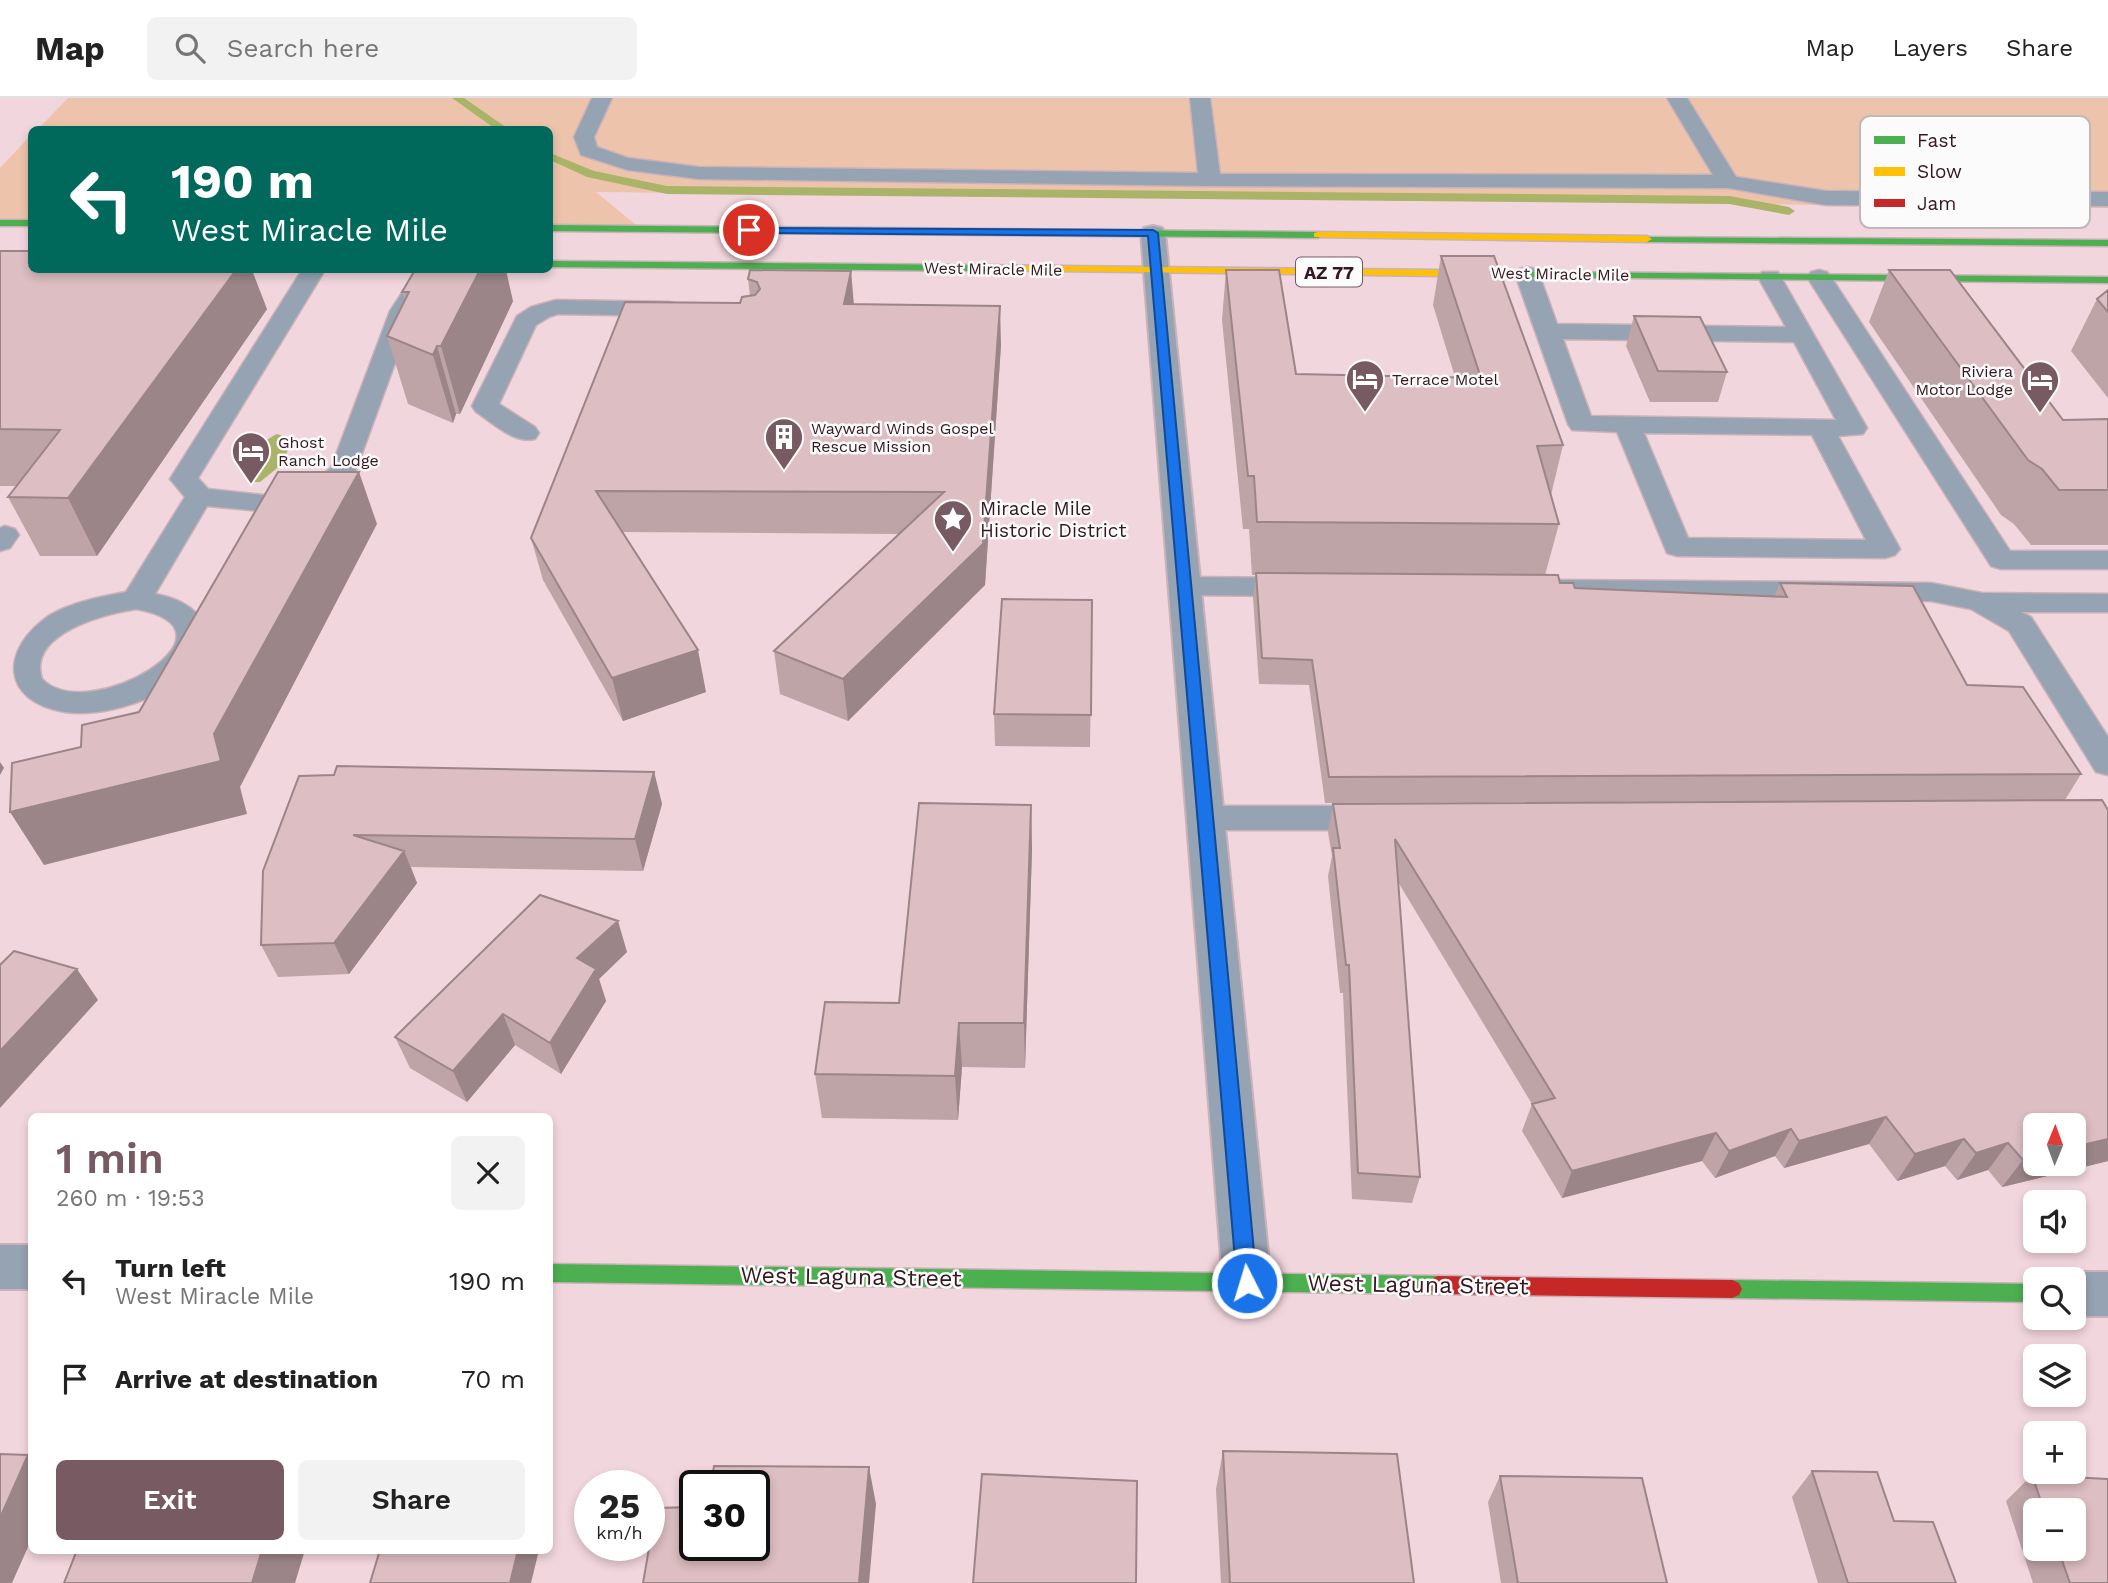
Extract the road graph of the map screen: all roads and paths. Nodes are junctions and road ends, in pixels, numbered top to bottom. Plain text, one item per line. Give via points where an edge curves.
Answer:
1 (602, 98) edge
2 (1200, 98) edge
3 (1677, 98) edge
4 (1210, 180) junction
5 (1728, 182) junction
6 (1860, 198) edge
7 (2090, 199) edge
8 (2108, 199) edge
9 (0, 223) edge
10 (28, 223) edge
11 (553, 228) edge
12 (1153, 233) junction
13 (2108, 243) edge
14 (553, 264) edge
15 (1157, 271) junction
16 (311, 273) edge
17 (426, 273) edge
18 (1527, 274) junction
19 (1770, 276) junction
20 (1819, 277) junction
21 (2108, 280) edge
22 (696, 315) edge
23 (1548, 331) junction
24 (1802, 335) junction
25 (1627, 424) junction
26 (1821, 428) junction
27 (526, 433) dead end
28 (199, 496) junction
29 (2108, 560) edge
30 (1185, 586) junction
31 (1323, 587) edge
32 (1530, 589) edge
33 (136, 600) junction
34 (1980, 602) junction
35 (2108, 603) edge
36 (2108, 764) edge
37 (1206, 818) junction
38 (1407, 818) edge
39 (0, 1267) edge
40 (28, 1267) edge
41 (553, 1273) edge
42 (1247, 1283) junction
43 (2023, 1293) edge
44 (2086, 1294) edge
45 (2108, 1294) edge

1 - 4 lane via 584,137 588,151 641,167 699,173
2 - 4 lane
3 - 5 lane
4 - 5 lane
5 - 6 lane via 1826,198
7 - 8 lane
9 - 10 main road
11 - 12 main road, West Miracle Mile / AZ 77
12 - 13 main road, West Miracle Mile / AZ 77
12 - 15 street
14 - 15 main road, West Miracle Mile / AZ 77
15 - 18 main road, West Miracle Mile / AZ 77
15 - 30 street
16 - 28 lane via 184,479
17 - 28 lane via 402,311 343,472 319,491 272,504
18 - 19 main road, West Miracle Mile / AZ 77
18 - 23 lane
19 - 20 main road, West Miracle Mile / AZ 77
19 - 24 lane
20 - 21 main road, West Miracle Mile / AZ 77
20 - 29 lane via 2001,560
22 - 27 lane via 662,308 556,307 526,321 485,406
23 - 24 lane
23 - 25 lane via 1581,424
24 - 26 lane via 1854,428
25 - 26 lane
25 - 26 lane via 1677,547 1885,549
28 - 33 lane
30 - 31 lane
30 - 37 street
32 - 34 lane via 1931,592
33 - 33 lane via 160,602 191,621 194,637 187,653 170,671 118,697 88,702 39,695 26,685 21,670 26,654 49,631 83,612
34 - 35 lane
34 - 36 lane via 2020,624
37 - 38 lane
37 - 42 street
39 - 40 street
41 - 42 main road, West Laguna Street
42 - 43 main road, West Laguna Street
44 - 45 street

